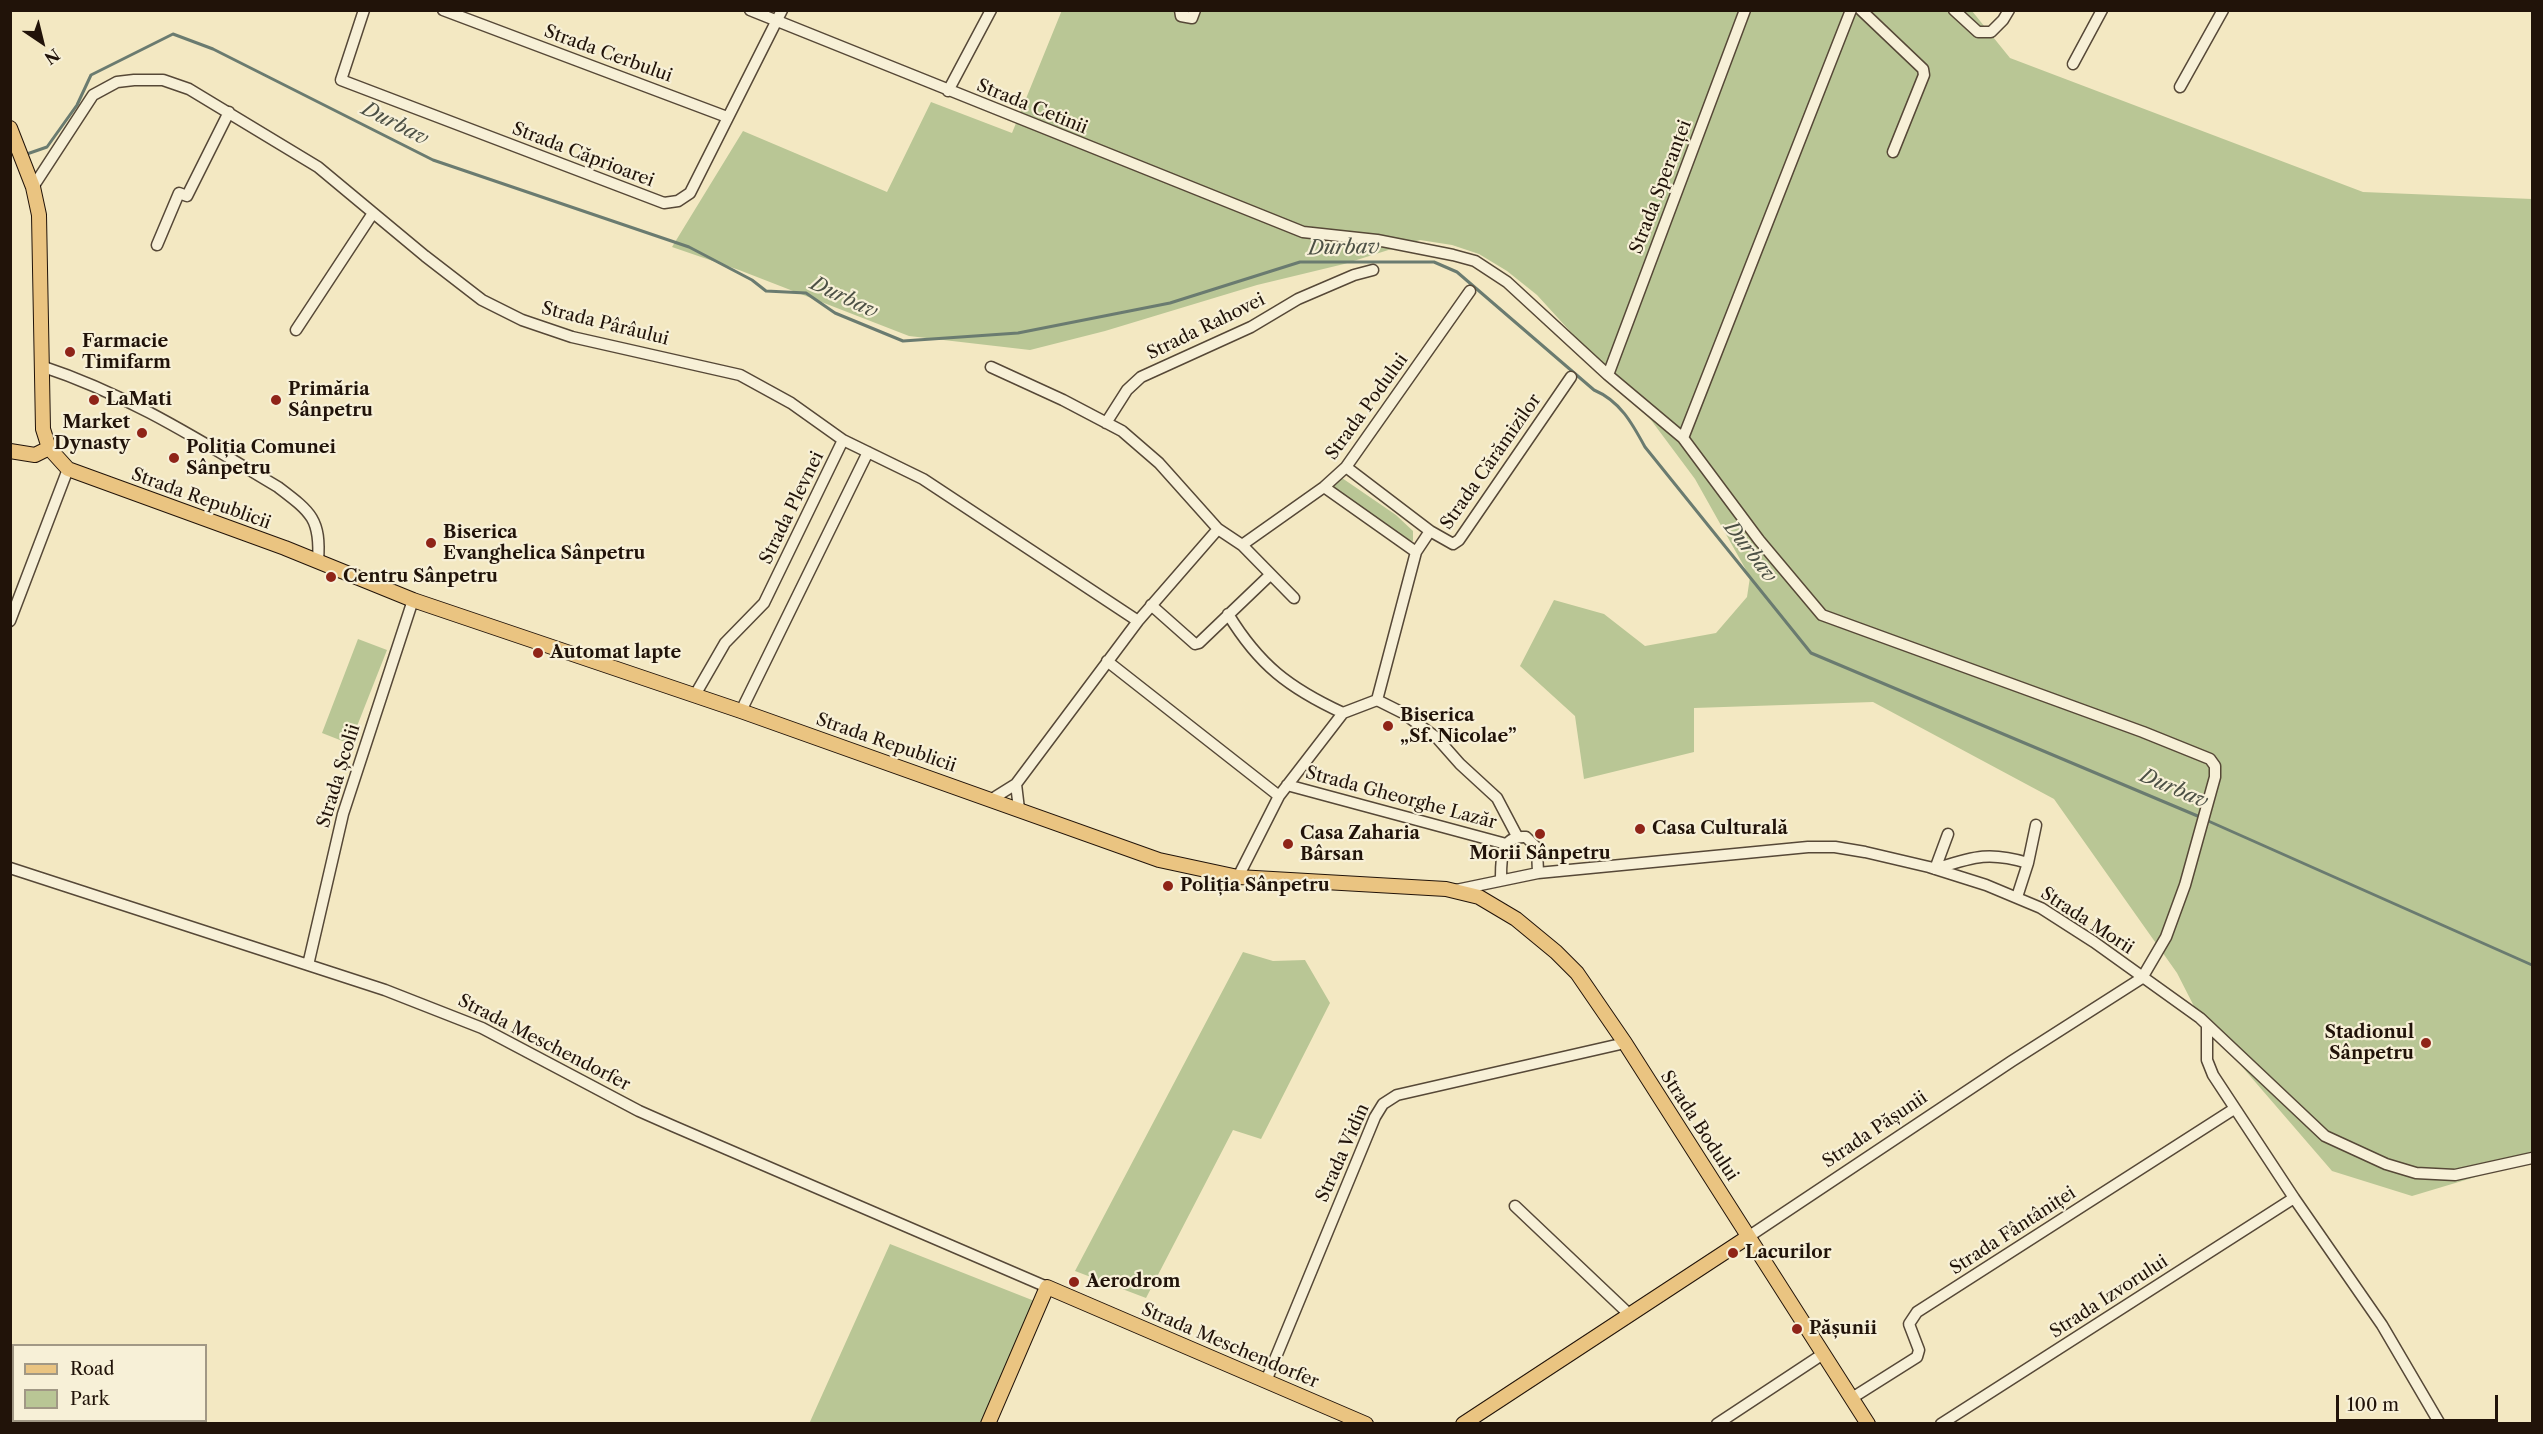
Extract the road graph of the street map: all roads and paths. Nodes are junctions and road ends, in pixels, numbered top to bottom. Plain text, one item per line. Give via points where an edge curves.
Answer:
1 (364, 10) edge
2 (443, 10) edge
3 (750, 10) edge
4 (991, 10) edge
5 (1180, 10) edge
6 (1195, 10) edge
7 (1745, 10) edge
8 (1851, 10) edge
9 (1861, 10) edge
10 (1954, 10) edge
11 (2009, 10) edge
12 (2102, 10) edge
13 (2223, 10) edge
14 (779, 15) edge
15 (2073, 64) dead end
16 (2180, 87) dead end
17 (948, 91) junction
18 (229, 112) junction
19 (727, 117) junction
20 (13, 134) edge
21 (1893, 152) dead end
22 (30, 180) junction
23 (373, 213) junction
24 (157, 245) dead end
25 (1373, 270) dead end
26 (1470, 291) dead end
27 (296, 330) dead end
28 (41, 366) junction
29 (991, 367) dead end
30 (1608, 375) junction
31 (1571, 377) dead end
32 (1106, 423) junction
33 (1683, 438) junction
34 (843, 440) junction
35 (49, 448) junction
36 (10, 451) edge
37 (868, 452) junction
38 (1346, 467) junction
39 (68, 469) junction
40 (1323, 487) junction
41 (1218, 529) junction
42 (1430, 531) junction
43 (1242, 545) junction
44 (1416, 552) junction
45 (318, 561) junction
46 (1270, 575) junction
47 (1294, 598) dead end
48 (413, 600) junction
49 (1151, 605) junction
50 (1228, 614) junction
51 (10, 621) edge
52 (1138, 621) junction
53 (1107, 661) junction
54 (695, 695) junction
55 (1377, 700) junction
56 (741, 711) junction
57 (1343, 712) junction
58 (1016, 784) junction
59 (1287, 785) junction
60 (1279, 796) junction
61 (992, 799) junction
62 (1018, 809) junction
63 (2036, 825) dead end
64 (1948, 834) dead end
65 (1517, 836) junction
66 (1506, 844) junction
67 (2028, 863) junction
68 (10, 867) edge
69 (1935, 869) junction
70 (1538, 873) junction
71 (1238, 877) junction
72 (1501, 879) junction
73 (1489, 882) junction
74 (1456, 890) junction
75 (1479, 897) junction
76 (2017, 897) junction
77 (308, 965) junction
78 (2142, 978) junction
79 (2208, 1025) junction
80 (1624, 1043) junction
81 (2234, 1109) junction
82 (2532, 1158) edge
83 (2294, 1198) junction
84 (1515, 1206) dead end
85 (1748, 1237) junction
86 (1047, 1287) junction
87 (1630, 1315) junction
88 (1823, 1354) junction
89 (1266, 1381) junction
90 (1852, 1398) junction
91 (988, 1424) edge
92 (1366, 1424) edge
93 (1463, 1424) edge
94 (1717, 1424) edge
95 (1868, 1424) edge
96 (1941, 1424) edge
97 (2440, 1424) edge

1 - 19 street, Strada Căprioarei via 341,80 664,203 678,201 690,193
2 - 19 street, Strada Cerbului
3 - 14 street, Strada Cetinii
4 - 17 street
5 - 6 street via 1180,15 1192,18
7 - 30 street, Strada Speranței
8 - 33 street
9 - 21 street via 1923,69
10 - 11 street via 1978,32 1991,32
12 - 15 street
13 - 16 street
14 - 17 street, Strada Cetinii
14 - 19 street, Strada Căprioarei
17 - 30 street, Strada Cetinii via 1302,232 1377,240 1475,261 1515,289
18 - 22 street, Strada Pârâului via 189,89 163,80 117,82 93,95
18 - 23 street, Strada Pârâului via 318,167
18 - 24 street via 187,196 180,193
20 - 22 main road
22 - 28 main road via 39,215
23 - 27 street
23 - 34 street, Strada Pârâului via 482,300 508,313 572,337 740,375 790,403
25 - 32 street, Strada Rahovei via 1298,299 1251,327 1141,377 1127,390
26 - 38 street, Strada Podului
28 - 35 main road via 43,429
28 - 45 street, Strada Republicii via 134,403 278,487 304,509 319,531
29 - 32 street
30 - 33 street, Strada Cetinii
31 - 42 street, Strada Cărămizilor via 1459,540 1450,544
32 - 41 street via 1122,431 1159,463
33 - 78 street, Strada Cetinii via 1766,549 1822,615 2210,759 2215,777 2185,885 2166,937
34 - 37 street, Strada Plevnei
34 - 54 street, Strada Plevnei via 764,603 725,643
35 - 36 main road via 35,455
35 - 39 main road, Strada Republicii
37 - 52 street, Strada Plevnei via 923,479
37 - 56 street
38 - 40 street, Strada Podului
38 - 42 street
39 - 45 main road, Strada Republicii
39 - 51 street
40 - 43 street, Strada Podului
40 - 44 street
41 - 43 street
41 - 49 street
42 - 44 street
43 - 46 street
44 - 55 street
45 - 48 main road, Strada Republicii
46 - 47 street
46 - 50 street
48 - 54 main road, Strada Republicii
48 - 77 street, Strada Școlii via 343,814
49 - 50 street via 1195,644
49 - 52 street
50 - 57 street via 1252,651 1270,668 1301,692
52 - 53 street
53 - 58 street
53 - 60 street
54 - 56 main road, Strada Republicii
55 - 57 street
55 - 65 street via 1437,738 1497,798
56 - 61 main road, Strada Republicii
57 - 59 street
58 - 61 street
58 - 62 street
59 - 60 street
59 - 66 street, Strada Gheorghe Lazăr
60 - 71 street
61 - 62 main road, Strada Republicii
62 - 71 main road, Strada Republicii via 1160,860
63 - 67 street
64 - 69 street
65 - 66 street
65 - 70 street via 1526,837 1537,848
66 - 72 street via 1501,853
67 - 69 street via 1986,855
67 - 76 street
68 - 77 street, Strada Meschendorfer
69 - 70 street, Strada Morii via 1865,852 1817,847
69 - 76 street, Strada Morii
70 - 72 street, Strada Morii
71 - 74 main road, Strada Republicii
72 - 73 street, Strada Morii
73 - 74 street, Strada Morii
73 - 75 street
74 - 75 main road, Strada Bodului
75 - 80 main road, Strada Bodului via 1516,919 1556,952 1577,974
76 - 78 street, Strada Morii via 2064,921
77 - 86 street, Strada Meschendorfer via 464,1021 639,1111
78 - 79 street, Strada Morii
78 - 85 street, Strada Pășunii
79 - 81 street via 2207,1060
79 - 82 street, Strada Morii via 2325,1136 2386,1164 2416,1173 2455,1175
80 - 85 main road, Strada Bodului
80 - 89 street, Strada Vidin via 1397,1095 1383,1104
81 - 83 street
81 - 90 street, Strada Fântâniței via 1917,1312 1909,1324 1919,1350 1917,1358
83 - 96 street, Strada Izvorului
83 - 97 street via 2382,1325
84 - 87 street
85 - 87 main road, Strada Pășunii
85 - 88 main road, Strada Bodului
86 - 89 main road, Strada Meschendorfer
86 - 91 main road
87 - 93 main road, Strada Pășunii
88 - 90 main road, Strada Bodului
88 - 94 street
89 - 92 main road, Strada Meschendorfer
90 - 95 main road, Strada Bodului

